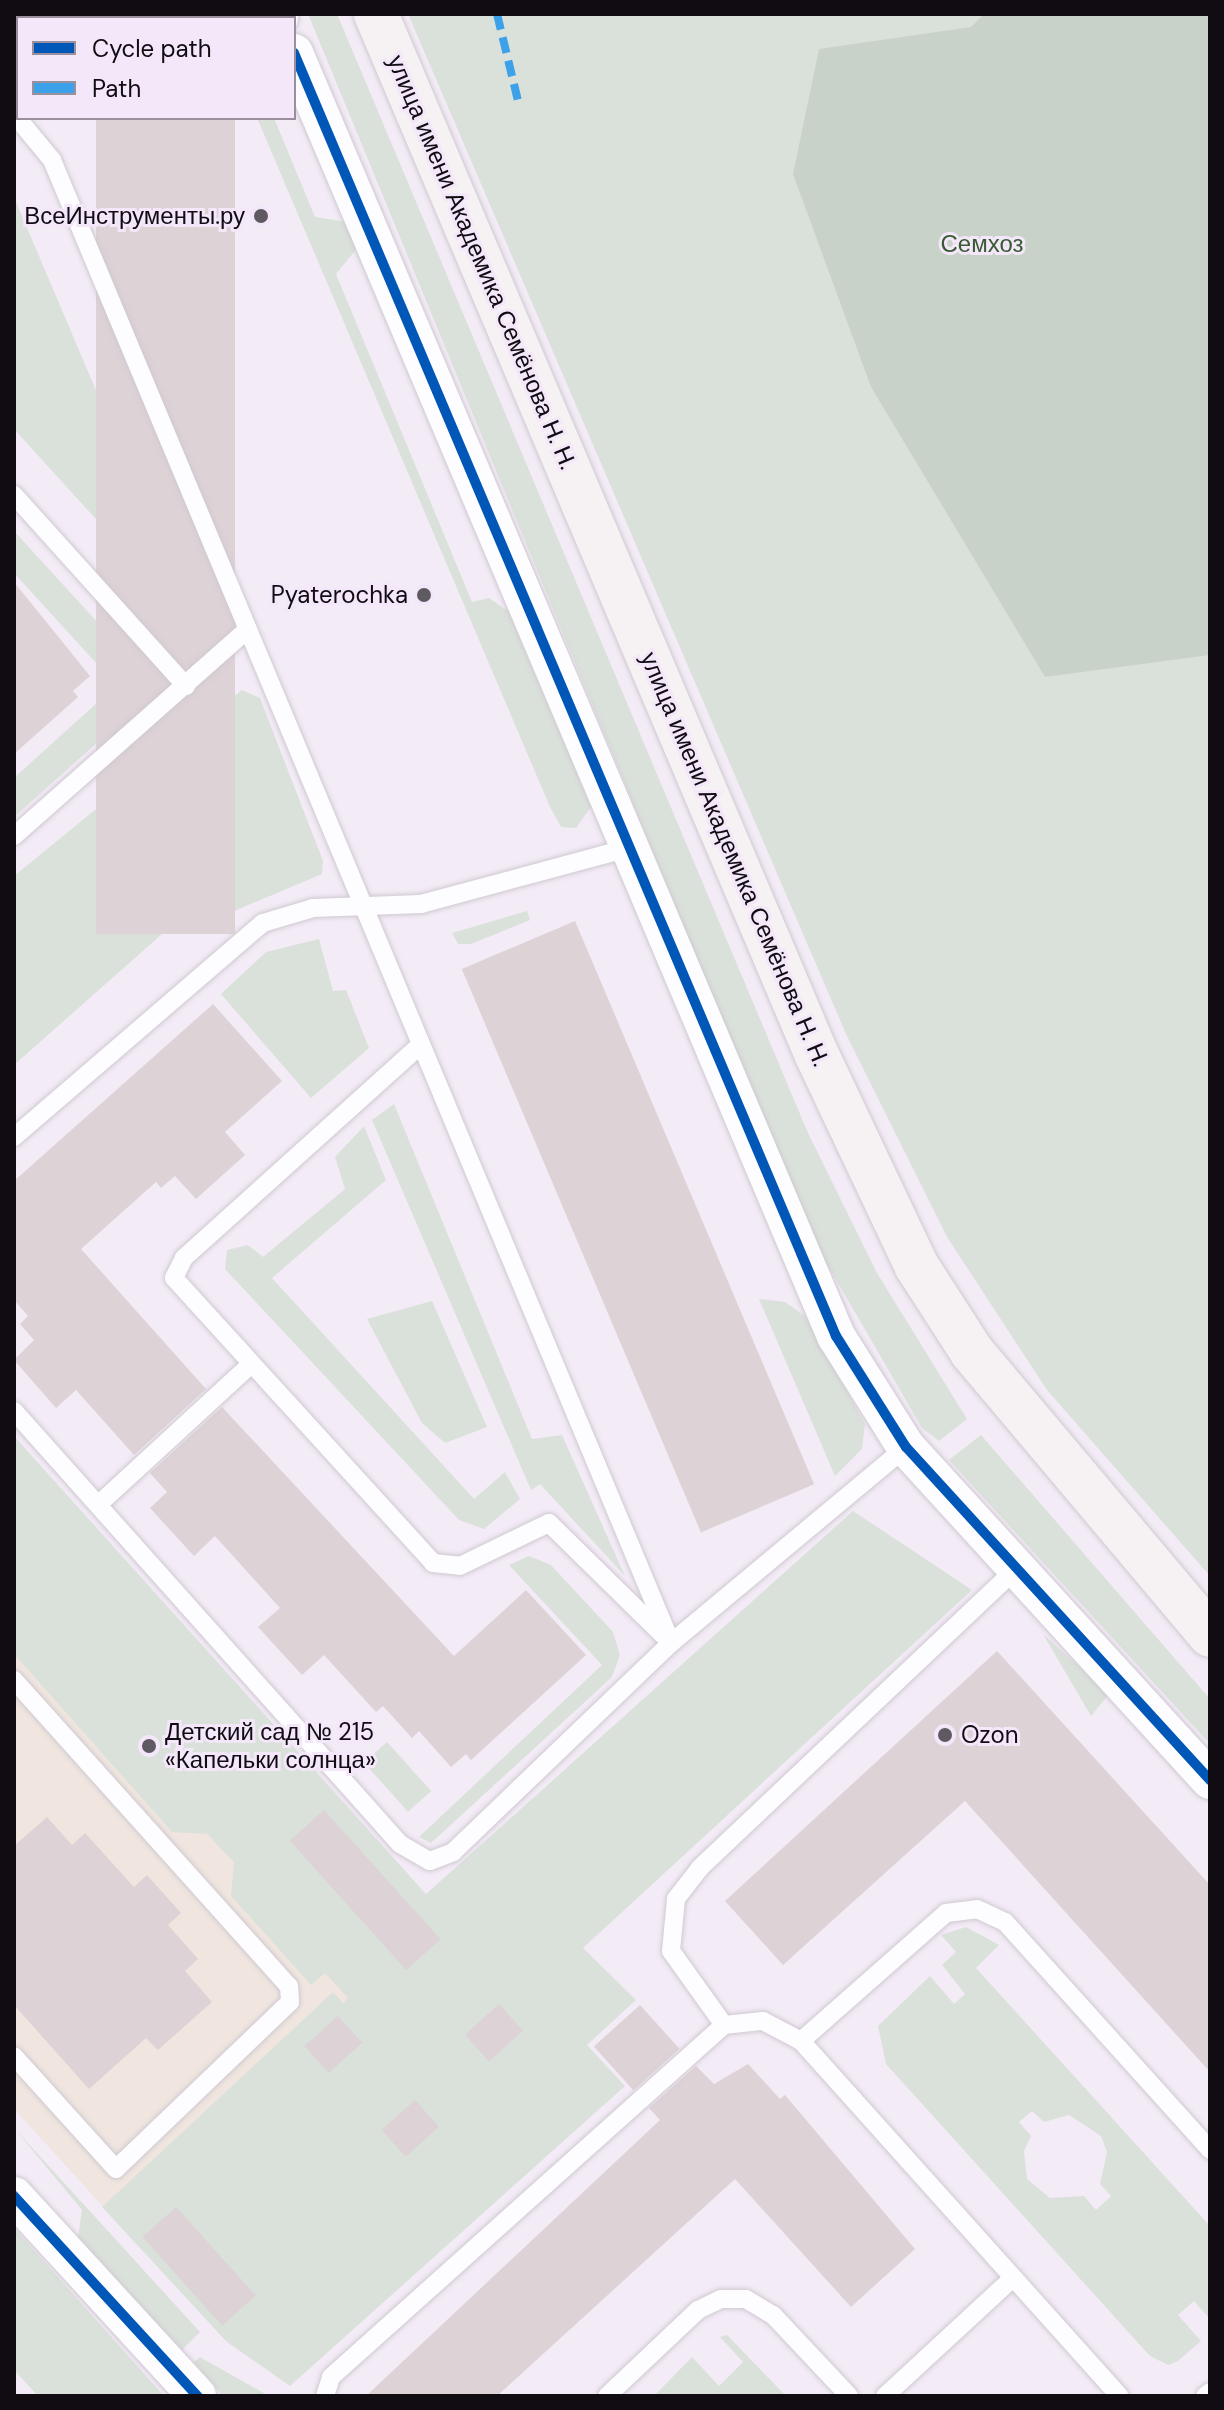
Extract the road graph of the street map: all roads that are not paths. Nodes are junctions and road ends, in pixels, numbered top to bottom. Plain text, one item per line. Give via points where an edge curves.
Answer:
1 (376, 14) edge
2 (296, 58) edge
3 (19, 120) edge
4 (14, 495) edge
5 (248, 629) junction
6 (186, 686) junction
7 (14, 836) edge
8 (628, 848) junction
9 (363, 911) junction
10 (417, 1048) junction
11 (14, 1137) edge
12 (249, 1366) junction
13 (14, 1411) edge
14 (906, 1447) junction
15 (99, 1504) junction
16 (1017, 1568) junction
17 (1210, 1635) edge
18 (671, 1643) junction
19 (14, 1680) edge
20 (1210, 1780) edge
21 (724, 2025) junction
22 (801, 2041) junction
23 (14, 2056) edge
24 (1210, 2150) edge
25 (14, 2196) edge
26 (1012, 2279) junction
27 (1210, 2392) edge
28 (197, 2396) edge
29 (325, 2396) edge
30 (607, 2396) edge
31 (849, 2396) edge
32 (885, 2396) edge
33 (1119, 2396) edge
34 (1205, 2396) edge

1 - 17 main road, улица имени Академика Семёнова Н. Н. via 816,1053 916,1265 972,1352
2 - 8 street
3 - 5 lane via 52,160
4 - 6 lane
5 - 6 lane
5 - 9 lane
6 - 7 lane
8 - 9 lane via 436,900
8 - 14 street via 836,1336
9 - 10 lane
9 - 11 lane via 313,908 263,923
10 - 12 lane via 184,1258 174,1278
10 - 18 lane
12 - 15 lane
12 - 18 lane via 433,1563 460,1566 549,1523
13 - 15 lane
14 - 16 street
14 - 18 lane
15 - 18 lane via 400,1844 430,1861 453,1852
16 - 20 street
16 - 21 lane via 676,1899 671,1951
19 - 23 lane via 289,1986 290,2002 116,2169
21 - 22 lane via 763,2021
21 - 29 lane via 331,2377
22 - 24 lane via 946,1913 977,1909 1005,1922
22 - 26 lane
25 - 28 street
26 - 32 lane
26 - 33 lane
27 - 34 lane
30 - 31 lane via 698,2310 721,2299 746,2299 773,2315

